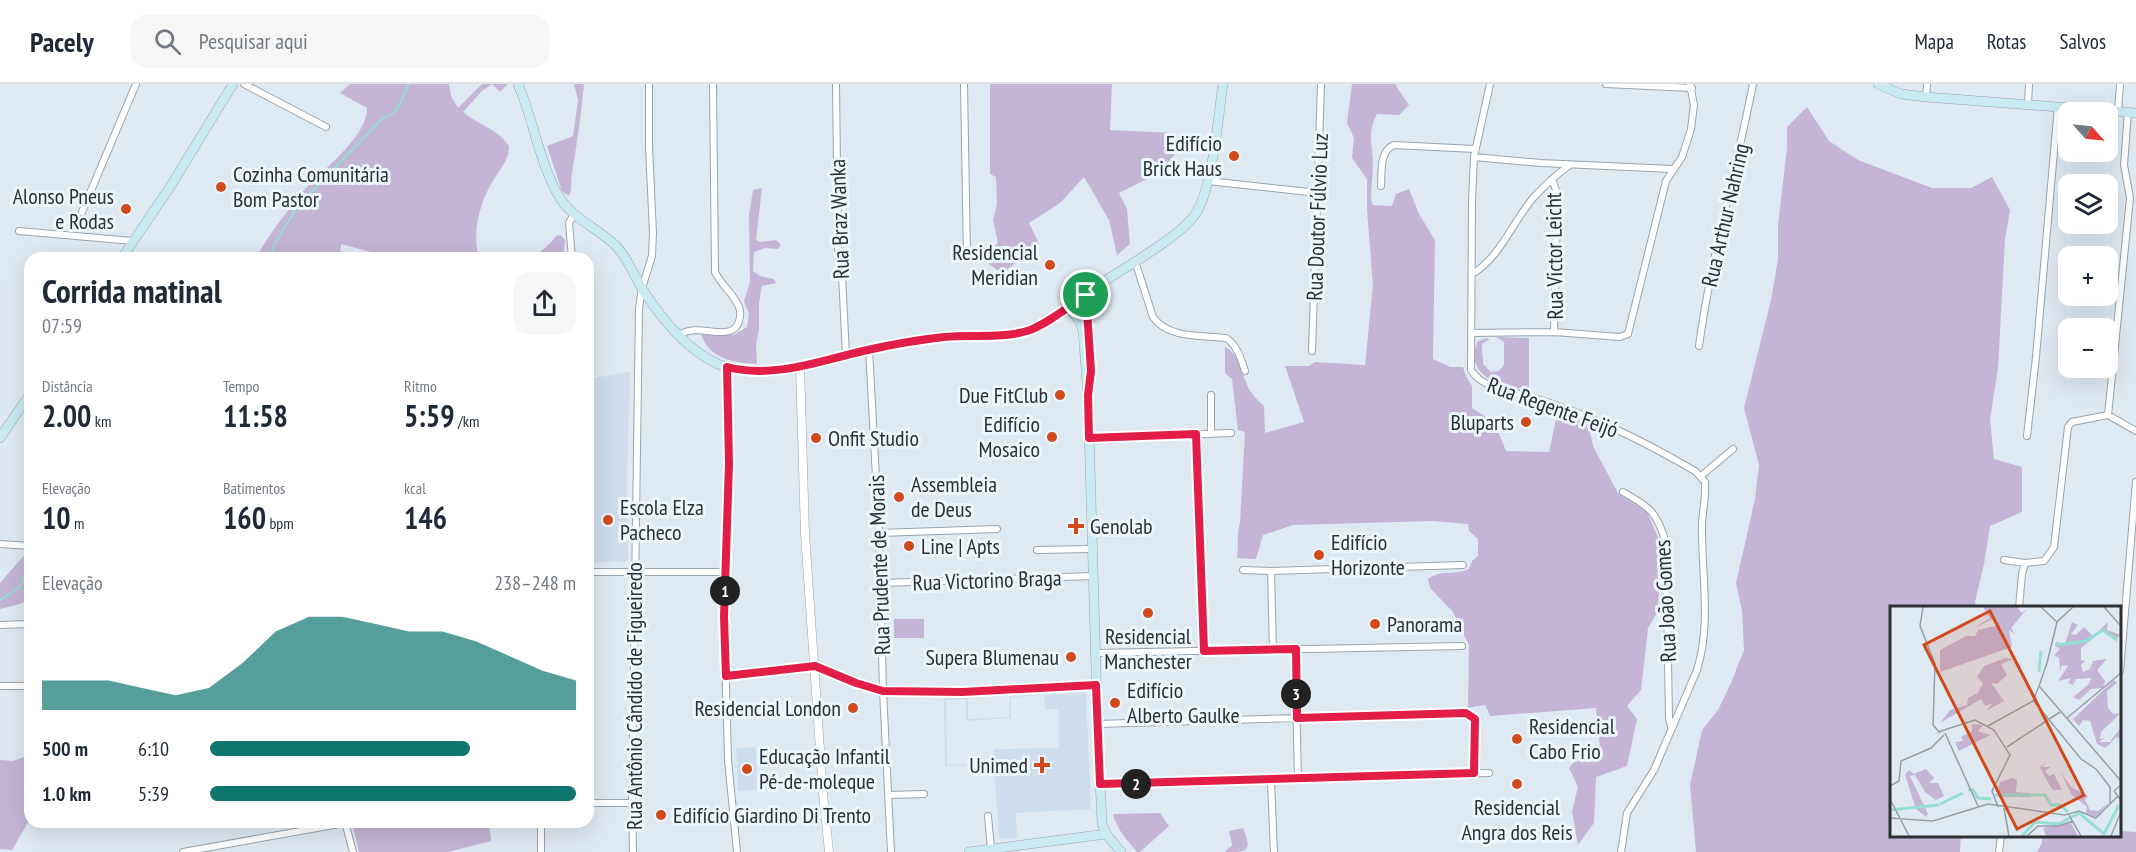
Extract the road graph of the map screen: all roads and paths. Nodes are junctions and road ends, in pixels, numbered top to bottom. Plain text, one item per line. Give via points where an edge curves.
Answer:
1 (136, 84) edge
2 (233, 84) edge
3 (244, 84) edge
4 (518, 84) edge
5 (650, 84) edge
6 (713, 84) edge
7 (836, 84) edge
8 (964, 84) edge
9 (1223, 84) edge
10 (1322, 84) edge
11 (1490, 84) edge
12 (1606, 84) edge
13 (1753, 84) edge
14 (1878, 84) edge
15 (1927, 84) edge
16 (2029, 84) edge
17 (2120, 84) edge
18 (1691, 86) edge
19 (1926, 97) junction
20 (2028, 103) junction
21 (2058, 106) joint
22 (2127, 112) edge
23 (326, 127) dead end
24 (1475, 149) junction
25 (1474, 157) junction
26 (1570, 164) junction
27 (1672, 169) junction
28 (1552, 179) junction
29 (1208, 181) junction
30 (2129, 185) junction
31 (1381, 186) dead end
32 (2136, 189) edge
33 (1317, 193) junction
34 (82, 212) dead end
35 (574, 214) junction
36 (19, 231) dead end
37 (133, 242) junction
38 (127, 252) edge
39 (571, 252) edge
40 (967, 257) dead end
41 (1135, 261) junction
42 (1472, 274) junction
43 (642, 288) junction
44 (1086, 295) junction
45 (1068, 307) junction
46 (1554, 332) junction
47 (1471, 333) junction
48 (678, 335) junction
49 (1699, 346) dead end
50 (869, 349) junction
51 (1312, 351) dead end
52 (846, 355) junction
53 (800, 366) junction
54 (727, 367) junction
55 (1245, 370) dead end
56 (1088, 395) junction
57 (1211, 395) dead end
58 (24, 403) edge
59 (2108, 415) junction
60 (2136, 431) edge
61 (1231, 433) dead end
62 (1196, 434) junction
63 (1211, 434) junction
64 (2027, 436) dead end
65 (0, 438) edge
66 (1089, 438) junction
67 (1733, 449) dead end
68 (1701, 476) junction
69 (2136, 482) edge
70 (1623, 492) dead end
71 (997, 529) dead end
72 (879, 533) junction
73 (0, 544) edge
74 (24, 545) edge
75 (1092, 549) junction
76 (1037, 550) dead end
77 (2004, 560) dead end
78 (2025, 563) junction
79 (1463, 565) dead end
80 (1243, 570) dead end
81 (1271, 571) junction
82 (594, 572) edge
83 (634, 572) junction
84 (725, 572) junction
85 (1093, 576) junction
86 (881, 583) junction
87 (2019, 606) edge
88 (24, 624) edge
89 (0, 625) edge
90 (1462, 646) dead end
91 (1296, 649) junction
92 (1273, 650) junction
93 (1204, 651) junction
94 (1095, 652) junction
95 (2121, 659) edge
96 (815, 666) junction
97 (726, 676) junction
98 (1096, 685) junction
99 (0, 686) edge
100 (24, 686) edge
101 (883, 691) junction
102 (1297, 718) junction
103 (1097, 724) junction
104 (1671, 728) junction
105 (1474, 773) junction
106 (1489, 773) dead end
107 (1298, 780) junction
108 (1271, 781) junction
109 (1100, 784) junction
110 (924, 794) dead end
111 (888, 795) junction
112 (594, 803) edge
113 (632, 803) junction
114 (988, 816) dead end
115 (317, 828) edge
116 (346, 828) edge
117 (541, 828) edge
118 (1106, 834) junction
119 (2001, 837) edge
120 (991, 849) junction
121 (183, 852) edge
122 (353, 852) edge
123 (541, 852) edge
124 (633, 852) edge
125 (737, 852) edge
126 (829, 852) edge
127 (891, 852) edge
128 (969, 852) edge
129 (1121, 852) edge
130 (1274, 852) edge
131 (1621, 852) edge
132 (1999, 852) edge

1 - 34 street
2 - 37 main road
3 - 23 street
4 - 35 main road via 547,172
5 - 43 street, Rua Antônio Cândido de Figueiredo via 653,233 652,256
6 - 48 street via 715,272 739,307 739,324 727,332 699,330
7 - 52 street, Rua Braz Wanka via 838,248
8 - 40 street
9 - 29 main road
10 - 33 street, Rua Doutor Fúlvio Luz
11 - 24 street, Rua Regente Feijó
12 - 18 street
13 - 49 street, Rua Arthur Nahring via 1706,294
14 - 19 main road via 1901,94
15 - 19 street
16 - 20 street
17 - 22 street
18 - 27 street via 1691,129 1682,157
19 - 20 main road
20 - 21 main road
21 - 64 street
22 - 30 street via 2124,165
24 - 25 street, Rua Regente Feijó
24 - 31 street via 1388,148 1384,153
25 - 26 street
25 - 42 street, Rua Regente Feijó
26 - 27 street
26 - 28 street
27 - 46 street via 1661,198 1628,334 1624,337
28 - 42 street
28 - 46 street, Rua Victor Leicht via 1557,193
29 - 33 street
29 - 41 main road via 1202,202 1190,221
30 - 32 street
30 - 59 street
33 - 51 street, Rua Doutor Fúlvio Luz
35 - 39 street via 569,223
35 - 43 main road via 618,248
36 - 37 street
37 - 38 main road
41 - 44 main road
41 - 55 street via 1158,324 1177,333 1231,341
42 - 47 street, Rua Regente Feijó
43 - 48 main road
43 - 83 street, Rua Antônio Cândido de Figueiredo
44 - 45 main road
44 - 56 main road via 1091,371
45 - 50 main road via 1028,330 1014,333 946,336
45 - 56 main road via 1080,321 1083,332
46 - 47 street
47 - 68 street, Rua Regente Feijó via 1471,370 1481,381 1615,427
48 - 54 main road via 706,357
50 - 52 main road
50 - 72 street, Rua Prudente de Morais
52 - 53 main road
53 - 54 main road via 754,372
53 - 96 street
54 - 84 street
56 - 66 main road
57 - 63 street
58 - 65 main road
59 - 60 street
59 - 78 street via 2072,422 2068,427 2054,547 2044,561
61 - 63 street
62 - 63 street
62 - 66 street
62 - 93 street
66 - 75 main road
67 - 68 street
68 - 104 street via 1706,491 1702,523 1702,654
69 - 95 street
70 - 104 street, Rua João Gomes via 1647,505 1657,517 1666,543
71 - 72 street
72 - 86 street, Rua Prudente de Morais
73 - 74 street
75 - 76 street
75 - 85 main road
77 - 78 street
78 - 87 street
79 - 81 street
80 - 81 street
81 - 92 street
82 - 83 street
83 - 84 street
83 - 113 street, Rua Antônio Cândido de Figueiredo
84 - 97 street
85 - 86 street, Rua Victorino Braga
85 - 94 main road
86 - 101 street, Rua Prudente de Morais
88 - 89 street
90 - 91 street
91 - 92 street
91 - 102 street
92 - 93 street
93 - 94 street
94 - 98 main road
96 - 97 street
96 - 101 street
96 - 126 street
97 - 125 street via 731,806
98 - 101 street via 962,692
98 - 103 main road
99 - 100 street
101 - 111 street, Rua Prudente de Morais
102 - 103 street
102 - 105 street via 1466,713 1475,719
102 - 107 street
103 - 109 main road
104 - 131 street via 1654,770 1627,813
105 - 106 street
105 - 107 street
107 - 108 street
108 - 109 street
108 - 130 street
109 - 118 main road
110 - 111 street
111 - 127 street, Rua Prudente de Morais
112 - 113 street
113 - 124 street, Rua Antônio Cândido de Figueiredo
114 - 120 street
115 - 121 street
116 - 122 street
117 - 123 street
118 - 120 main road
118 - 129 main road
119 - 132 street
120 - 128 main road

